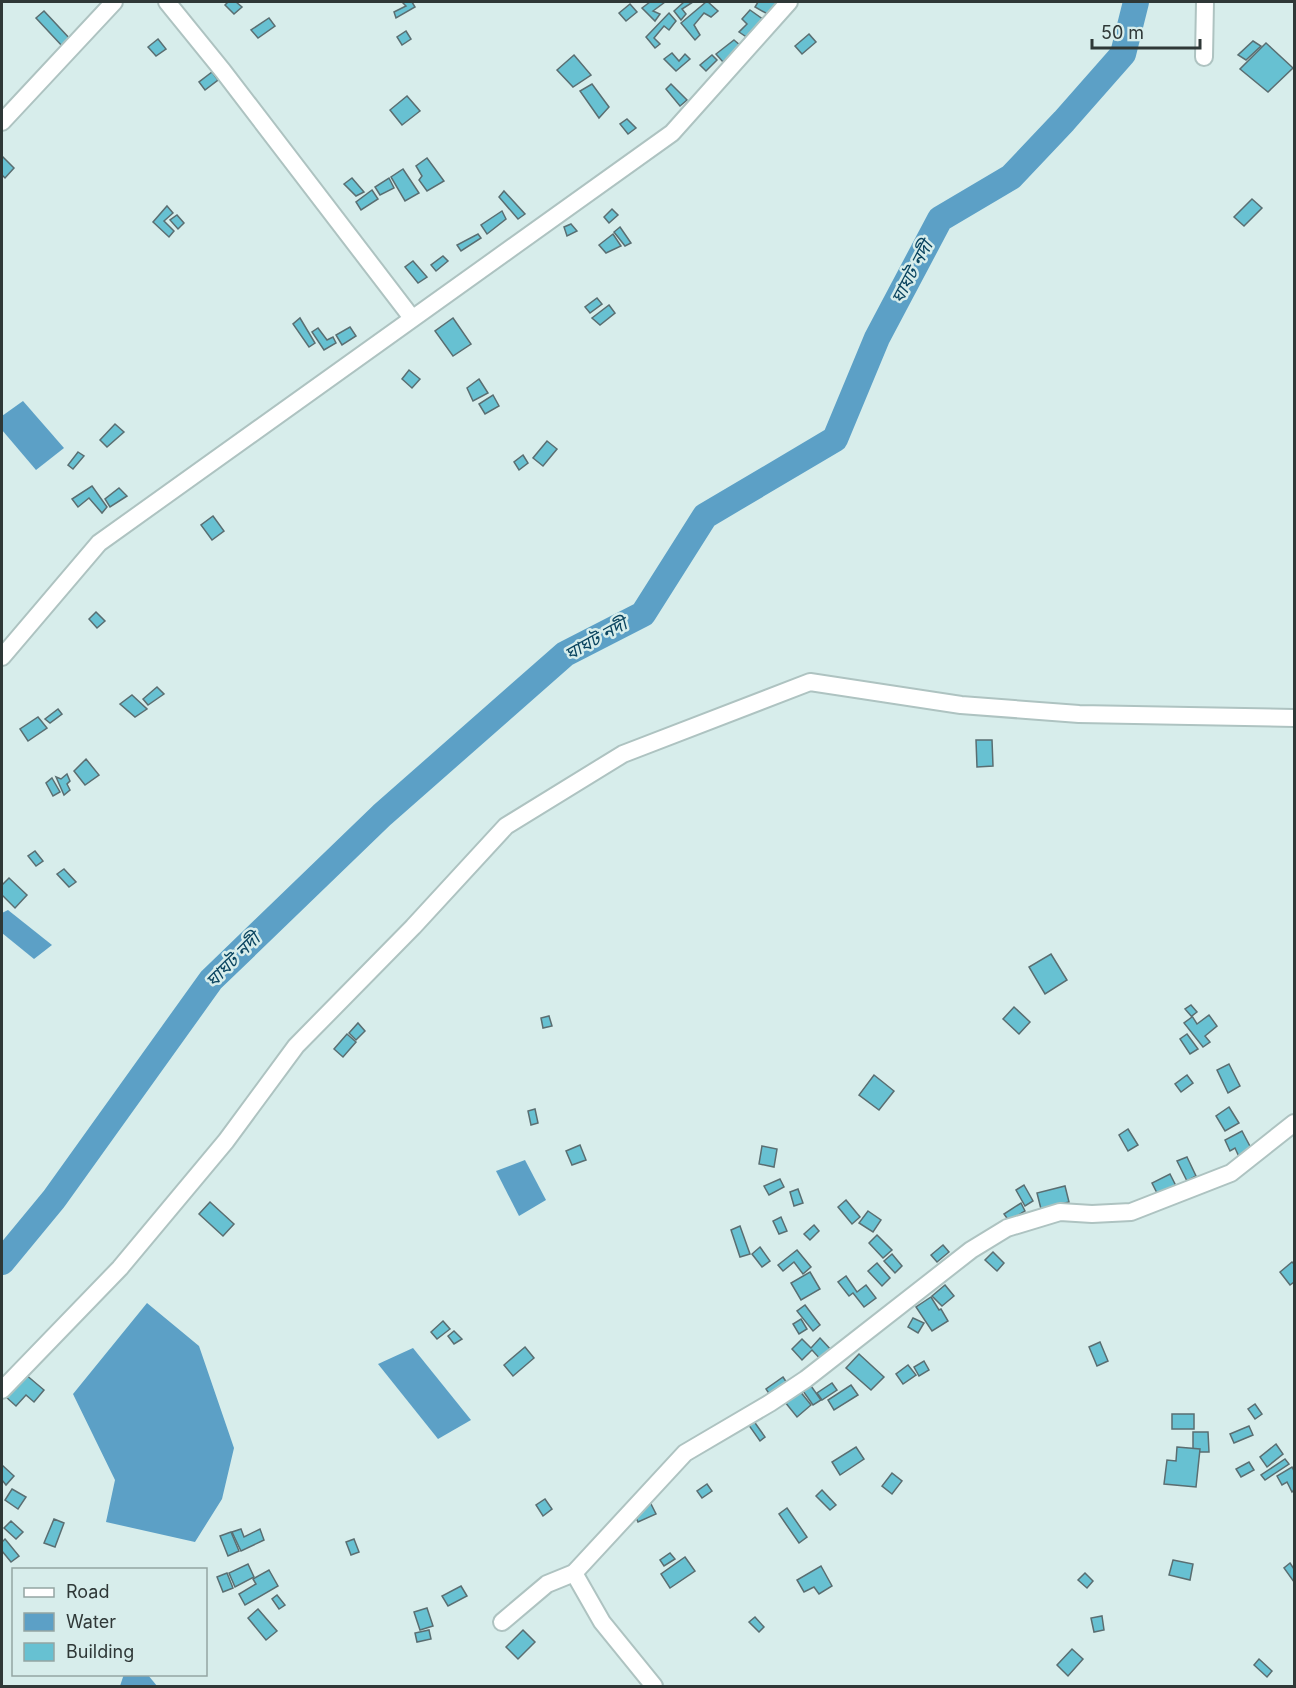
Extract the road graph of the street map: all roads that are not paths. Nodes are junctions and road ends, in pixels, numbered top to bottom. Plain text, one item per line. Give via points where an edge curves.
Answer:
1 (114, 2) edge
2 (167, 2) edge
3 (789, 2) edge
4 (1204, 2) edge
5 (1204, 57) dead end
6 (2, 122) edge
7 (412, 318) junction
8 (2, 657) edge
9 (1294, 717) edge
10 (1294, 1123) edge
11 (2, 1390) edge
12 (574, 1573) junction
13 (502, 1622) dead end
14 (654, 1686) edge

1 - 6 street
2 - 7 street
3 - 7 street via 672,133
4 - 5 street
7 - 8 street via 99,543
9 - 11 street via 1079,714 961,705 810,682 623,754 506,826 296,1046 226,1141 120,1269
10 - 12 street via 1231,1173 1131,1212 1060,1212 1007,1228 971,1250 806,1379 685,1453
12 - 13 street via 547,1584
12 - 14 street via 602,1622

